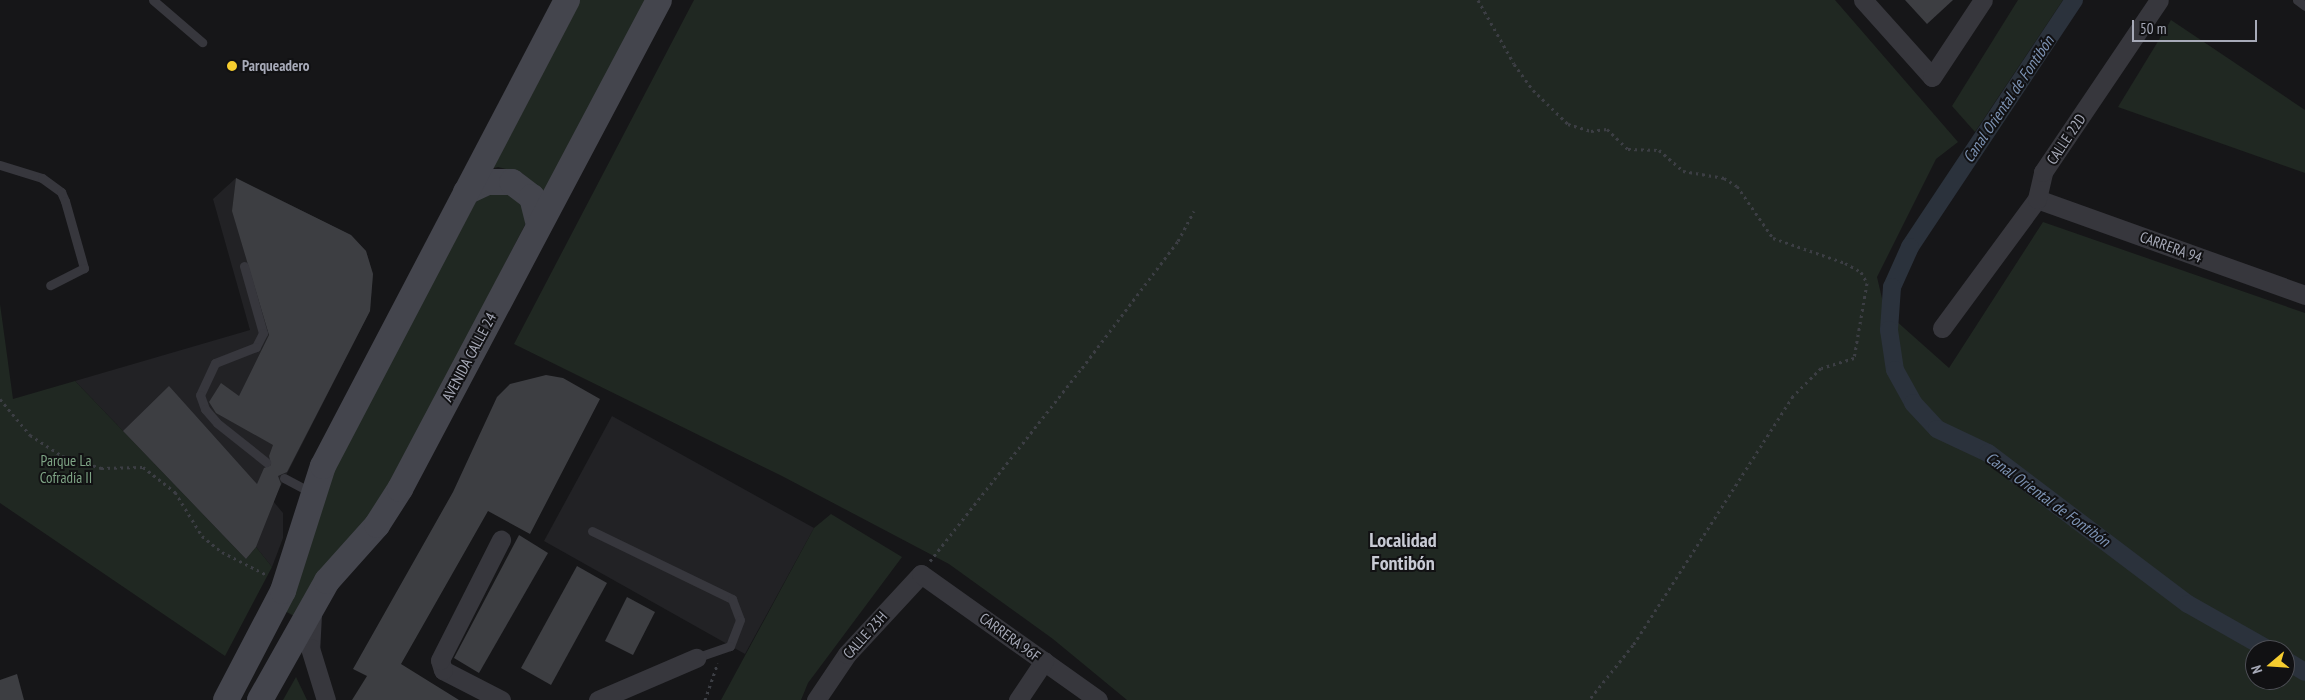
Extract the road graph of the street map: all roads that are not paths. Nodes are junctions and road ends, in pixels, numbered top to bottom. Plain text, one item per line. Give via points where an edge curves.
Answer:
1 (153, 0) edge
2 (567, 0) edge
3 (659, 0) edge
4 (1863, 0) edge
5 (1983, 0) edge
6 (2159, 0) edge
7 (2298, 0) edge
8 (2305, 6) edge
9 (202, 42) dead end
10 (0, 165) edge
11 (466, 192) junction
12 (2037, 199) junction
13 (539, 225) junction
14 (244, 266) dead end
15 (50, 285) dead end
16 (2305, 295) edge
17 (1942, 328) dead end
18 (266, 462) dead end
19 (284, 478) dead end
20 (312, 493) junction
21 (592, 531) dead end
22 (501, 540) dead end
23 (921, 574) joint
24 (314, 602) junction
25 (696, 658) joint
26 (1044, 661) junction
27 (226, 700) edge
28 (260, 700) edge
29 (326, 700) edge
30 (501, 700) edge
31 (598, 700) edge
32 (816, 700) edge
33 (1018, 700) edge
34 (1098, 700) edge

1 - 9 lane
2 - 11 main road
3 - 13 main road, AVENIDA CALLE 24
4 - 5 street via 1932,77
6 - 12 street, CALLE 22D via 2043,172
7 - 8 lane
10 - 15 lane via 42,178 60,192 65,201 84,268
11 - 13 main road via 487,182 512,182 532,197
11 - 20 main road via 350,412
12 - 16 street, CARRERA 94
12 - 17 street, CALLE 22D
13 - 24 main road, AVENIDA CALLE 24 via 400,488 377,525
14 - 18 lane via 263,333 256,347 215,363 200,395 205,409 217,423
19 - 20 lane
20 - 27 main road via 298,552 283,591
21 - 25 lane via 732,599 740,620 737,634 723,650
22 - 30 street via 440,660 443,670
23 - 26 street, CARRERA 96F
23 - 32 street, CALLE 23H via 846,654
24 - 28 main road, AVENIDA CALLE 24
24 - 29 street via 310,648
25 - 31 street
26 - 33 street
26 - 34 street, CARRERA 96F

